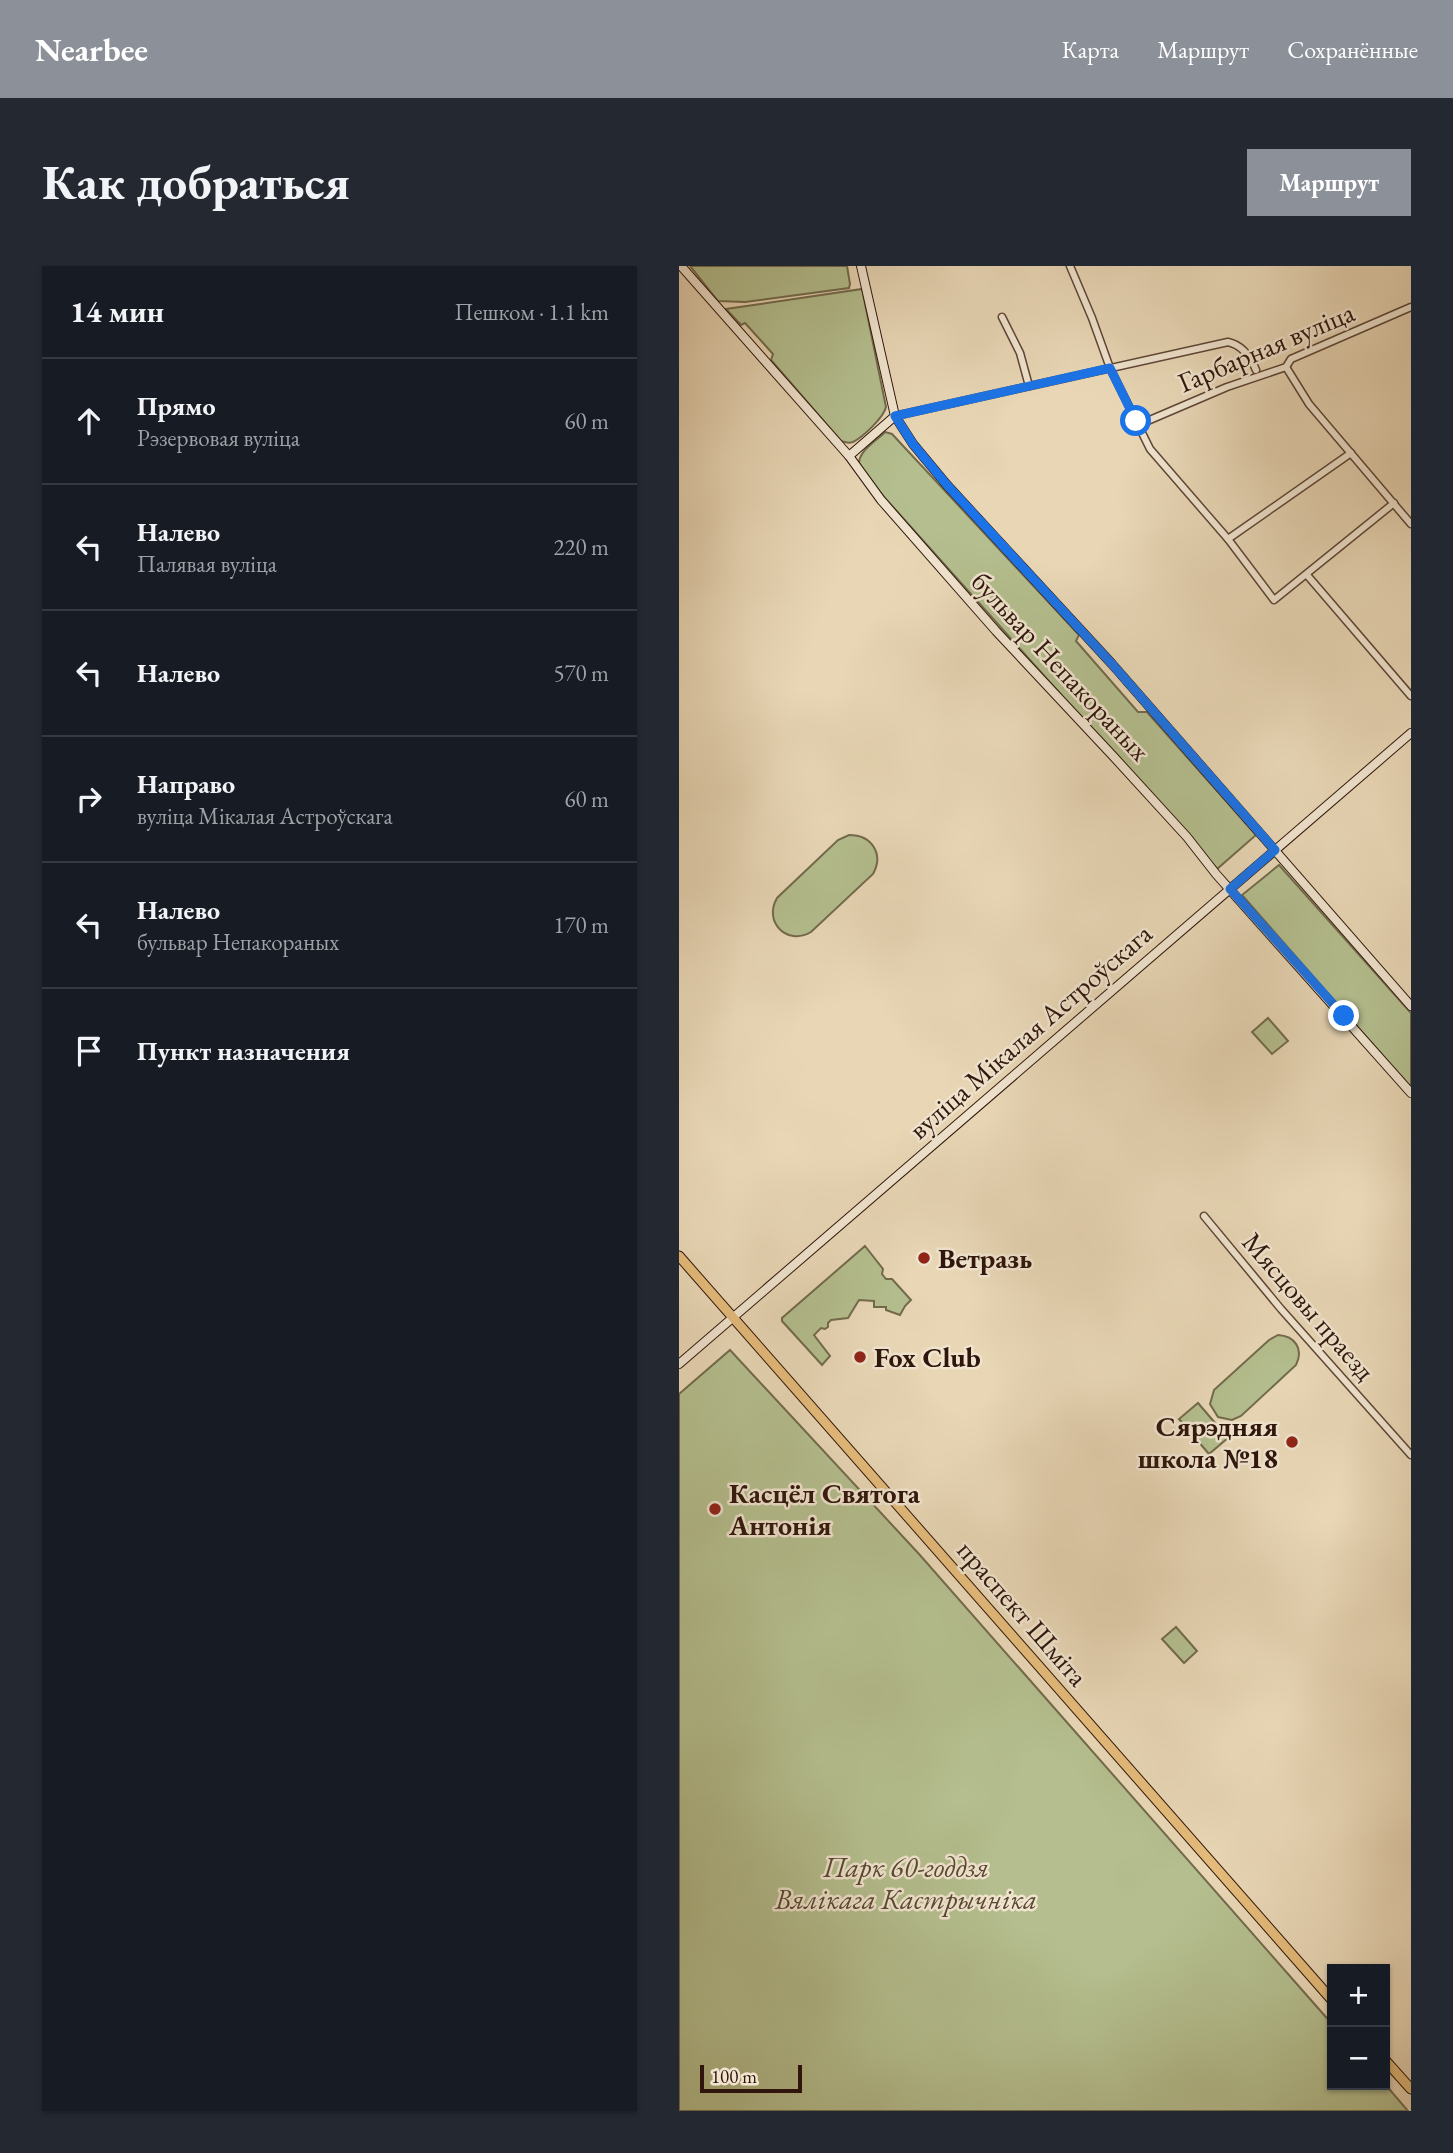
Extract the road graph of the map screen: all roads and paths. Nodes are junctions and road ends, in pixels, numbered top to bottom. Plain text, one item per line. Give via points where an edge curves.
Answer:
1 (681, 266) edge
2 (861, 266) edge
3 (1070, 266) edge
4 (1411, 307) edge
5 (1002, 317) dead end
6 (1286, 367) junction
7 (1110, 368) junction
8 (1256, 370) dead end
9 (1029, 386) junction
10 (895, 416) junction
11 (1138, 425) junction
12 (1351, 453) junction
13 (849, 456) junction
14 (1394, 503) junction
15 (1411, 524) edge
16 (1228, 539) junction
17 (1307, 575) junction
18 (1411, 696) edge
19 (1411, 733) edge
20 (1275, 850) junction
21 (1230, 889) junction
22 (1411, 1006) edge
23 (1411, 1093) edge
24 (1204, 1216) dead end
25 (679, 1256) edge
26 (732, 1317) junction
27 (679, 1364) edge
28 (1411, 1455) edge
29 (1327, 1994) edge
30 (1390, 2066) edge
31 (1411, 2089) edge

1 - 13 main road, бульвар Непакораных
2 - 10 main road
3 - 7 street
4 - 6 street, Гарбарная вуліца via 1291,359
5 - 9 street via 1020,353
6 - 11 street, Гарбарная вуліца
6 - 12 street via 1309,404
7 - 8 street via 1228,342 1241,349
7 - 9 street
7 - 11 street
9 - 10 street
10 - 13 main road
10 - 20 main road via 947,485
11 - 16 street via 1150,449
12 - 14 street
12 - 16 street
13 - 21 main road, бульвар Непакораных via 881,500 996,631
14 - 15 street
14 - 17 street
16 - 17 street via 1274,600
17 - 18 street
19 - 20 main road, вуліца Мікалая Астроўскага
20 - 21 main road, вуліца Мікалая Астроўскага
20 - 22 main road
21 - 23 main road, бульвар Непакораных
21 - 26 main road, вуліца Мікалая Астроўскага
24 - 28 street, Мясцовы праезд
25 - 26 main road, праспект Шміта
26 - 27 main road, вуліца Мікалая Астроўскага
26 - 29 main road, праспект Шміта
30 - 31 main road

